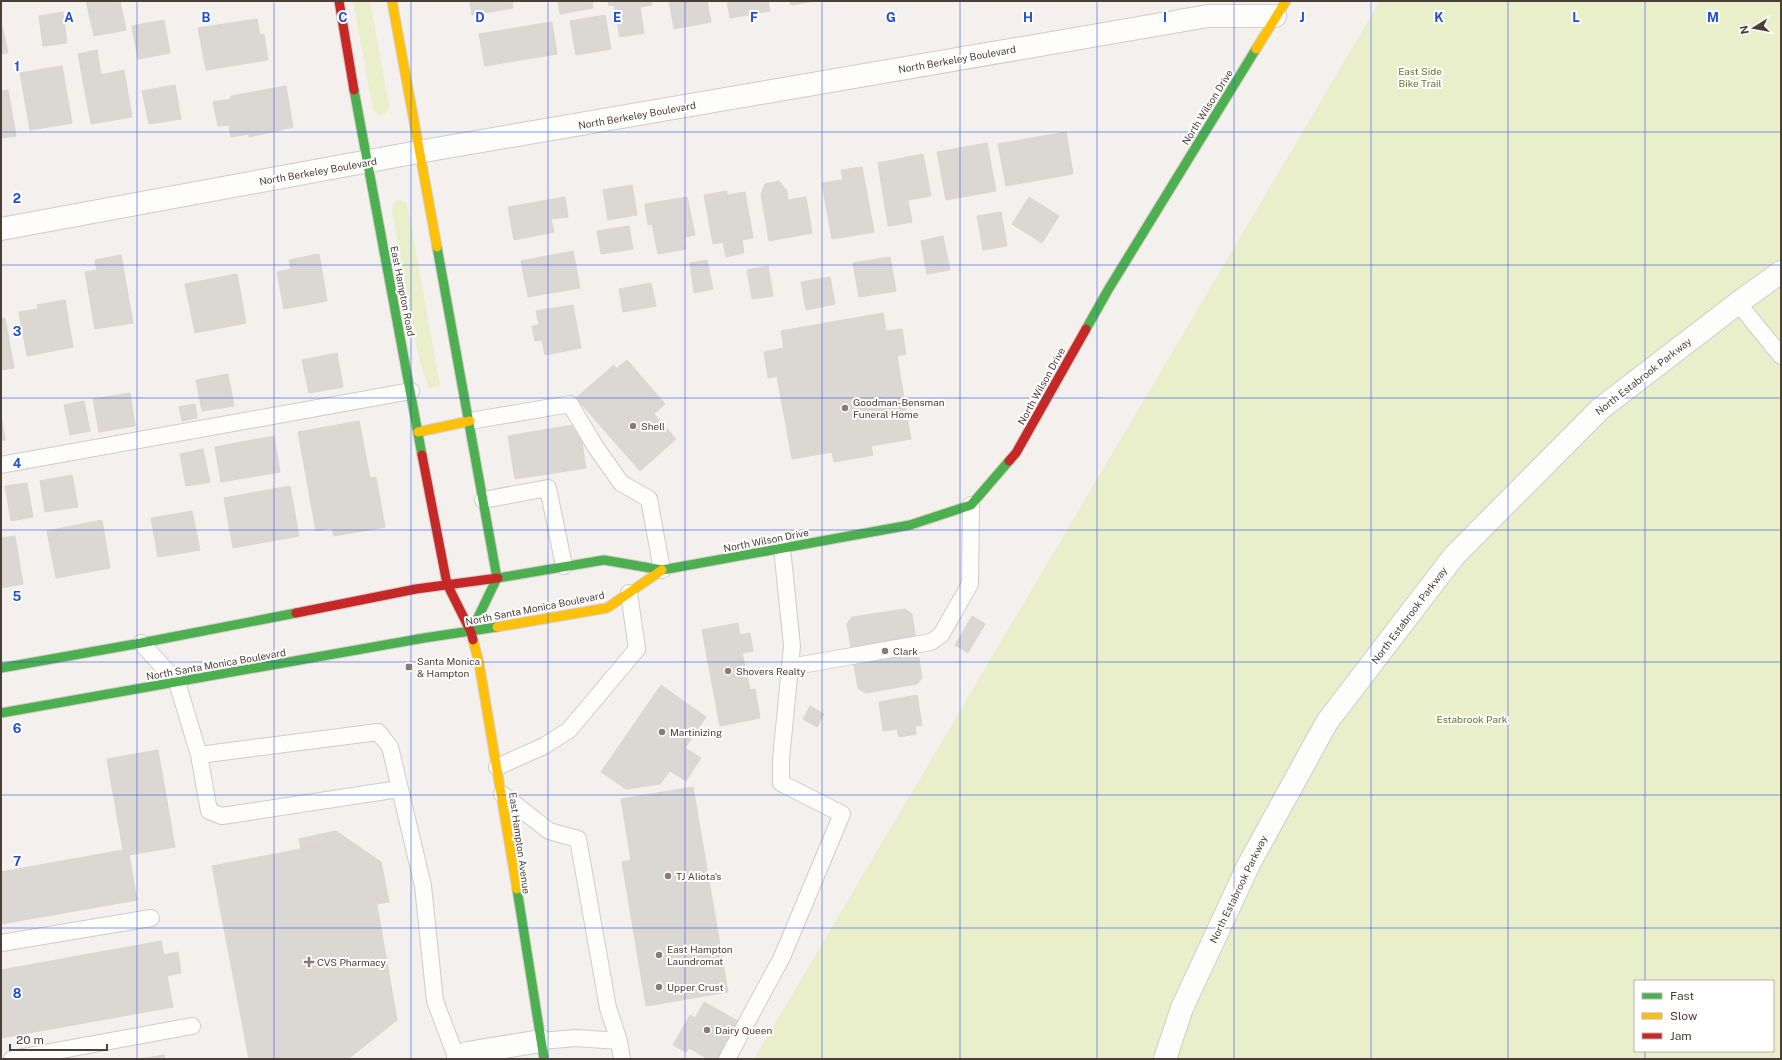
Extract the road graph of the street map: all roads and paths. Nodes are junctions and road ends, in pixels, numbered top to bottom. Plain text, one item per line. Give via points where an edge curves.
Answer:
1 (338, 1) edge
2 (392, 1) edge
3 (1281, 9) edge
4 (418, 152) junction
5 (367, 162) junction
6 (1, 229) edge
7 (1781, 272) edge
8 (1738, 303) junction
9 (1781, 356) edge
10 (411, 391) junction
11 (470, 421) junction
12 (418, 432) junction
13 (1, 465) edge
14 (483, 500) junction
15 (971, 505) junction
16 (782, 548) junction
17 (564, 566) junction
18 (662, 570) junction
19 (497, 578) junction
20 (447, 584) junction
21 (629, 593) junction
22 (471, 632) junction
23 (141, 643) junction
24 (790, 667) junction
25 (1, 668) edge
26 (177, 682) junction
27 (1, 713) edge
28 (199, 755) junction
29 (497, 767) junction
30 (400, 788) junction
31 (502, 794) junction
32 (151, 918) dead end
33 (1, 943) edge
34 (192, 1026) dead end
35 (619, 1041) junction
36 (542, 1050) edge
37 (12, 1059) edge
38 (458, 1059) edge
39 (622, 1059) edge
40 (727, 1059) edge
41 (1165, 1059) edge

1 - 5 street, East Hampton Road
2 - 4 street
3 - 4 street, North Berkeley Boulevard via 1208,16
3 - 15 street, North Wilson Drive via 1108,290 1016,453
4 - 5 street, North Berkeley Boulevard
4 - 11 street
5 - 6 street, North Berkeley Boulevard
5 - 10 street, East Hampton Road
7 - 8 street, North Estabrook Parkway
8 - 9 lane
8 - 41 street, North Estabrook Parkway via 1600,409 1454,556 1327,722 1249,864 1182,1008
10 - 12 street, East Hampton Road
10 - 13 lane
11 - 12 street
11 - 14 street
11 - 18 lane via 570,404 621,483 649,499
12 - 20 street, East Hampton Road
14 - 17 lane via 548,488
14 - 19 street
15 - 16 street, North Wilson Drive via 910,525
15 - 24 lane via 970,584 941,635 931,642
16 - 18 street, North Wilson Drive
16 - 24 lane via 792,646
17 - 18 street via 604,560
17 - 19 street
18 - 21 street, North Santa Monica Boulevard
19 - 20 street
19 - 22 street
20 - 22 street, East Hampton Avenue
20 - 23 street
21 - 22 street, North Santa Monica Boulevard via 607,608
21 - 29 lane via 637,649 568,730 544,746
22 - 26 street, North Santa Monica Boulevard
22 - 29 street, East Hampton Avenue
23 - 25 street
23 - 26 lane
24 - 40 lane via 781,783 842,814 782,957
26 - 27 street, North Santa Monica Boulevard
26 - 28 lane
28 - 30 lane via 378,732 390,747
28 - 30 lane via 209,811 222,816
29 - 31 street, East Hampton Avenue
30 - 38 lane via 423,886 435,1001
31 - 35 lane via 549,831 578,839 608,1008
31 - 36 street, East Hampton Avenue
32 - 33 lane
34 - 37 lane
35 - 36 lane via 576,1038
35 - 39 lane
36 - 38 street via 467,1053

